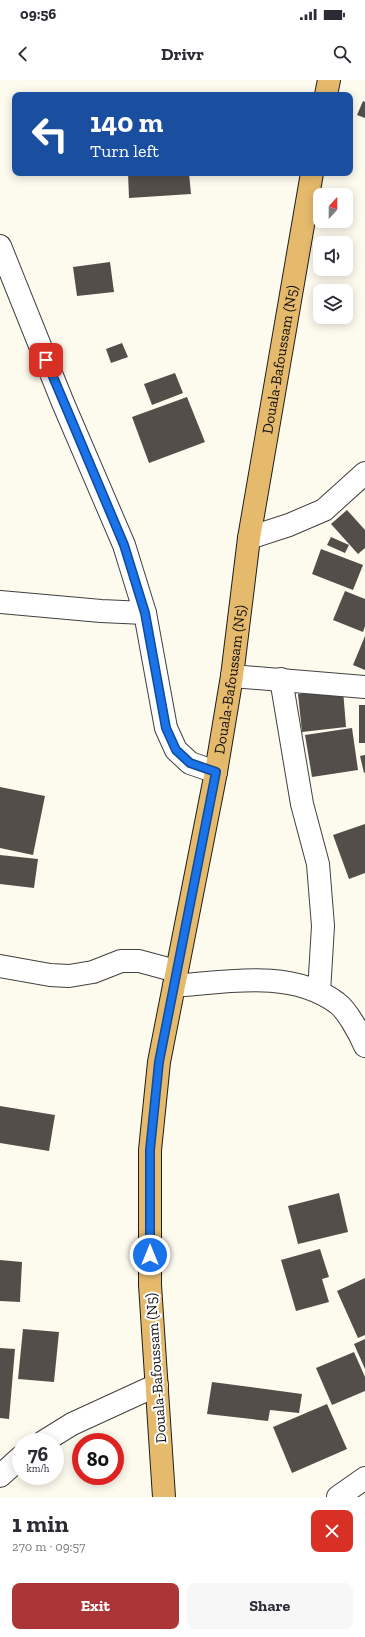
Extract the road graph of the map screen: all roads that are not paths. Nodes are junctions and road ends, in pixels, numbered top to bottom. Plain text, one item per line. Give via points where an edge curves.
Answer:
1 (329, 80) edge
2 (327, 92) edge
3 (311, 176) edge
4 (0, 246) edge
5 (365, 473) edge
6 (249, 538) junction
7 (0, 602) edge
8 (145, 613) junction
9 (232, 676) junction
10 (282, 679) junction
11 (365, 687) edge
12 (216, 772) junction
13 (0, 966) edge
14 (175, 979) junction
15 (319, 992) junction
16 (365, 1046) edge
17 (157, 1385) junction
18 (58, 1433) edge
19 (12, 1465) edge
20 (0, 1476) edge
21 (365, 1478) edge
22 (164, 1497) edge
23 (338, 1497) edge

1 - 2 highway
3 - 6 highway, Douala-Bafoussam (N5)
4 - 8 street via 62,403 124,545
5 - 6 street via 324,510 290,525
6 - 9 highway, Douala-Bafoussam (N5)
7 - 8 street
8 - 12 street via 166,728 176,750 190,763
9 - 10 street
9 - 12 highway, Douala-Bafoussam (N5)
10 - 11 street
10 - 15 street via 302,804 318,864 323,926
12 - 14 highway, Douala-Bafoussam (N5)
13 - 14 street via 69,976 93,972 122,961 139,961
14 - 15 street via 276,980
14 - 17 highway, Douala-Bafoussam (N5) via 159,1062 150,1150 150,1285
15 - 16 street via 338,1003 360,1034
17 - 18 street
17 - 22 highway, Douala-Bafoussam (N5)
19 - 20 street
21 - 23 street

